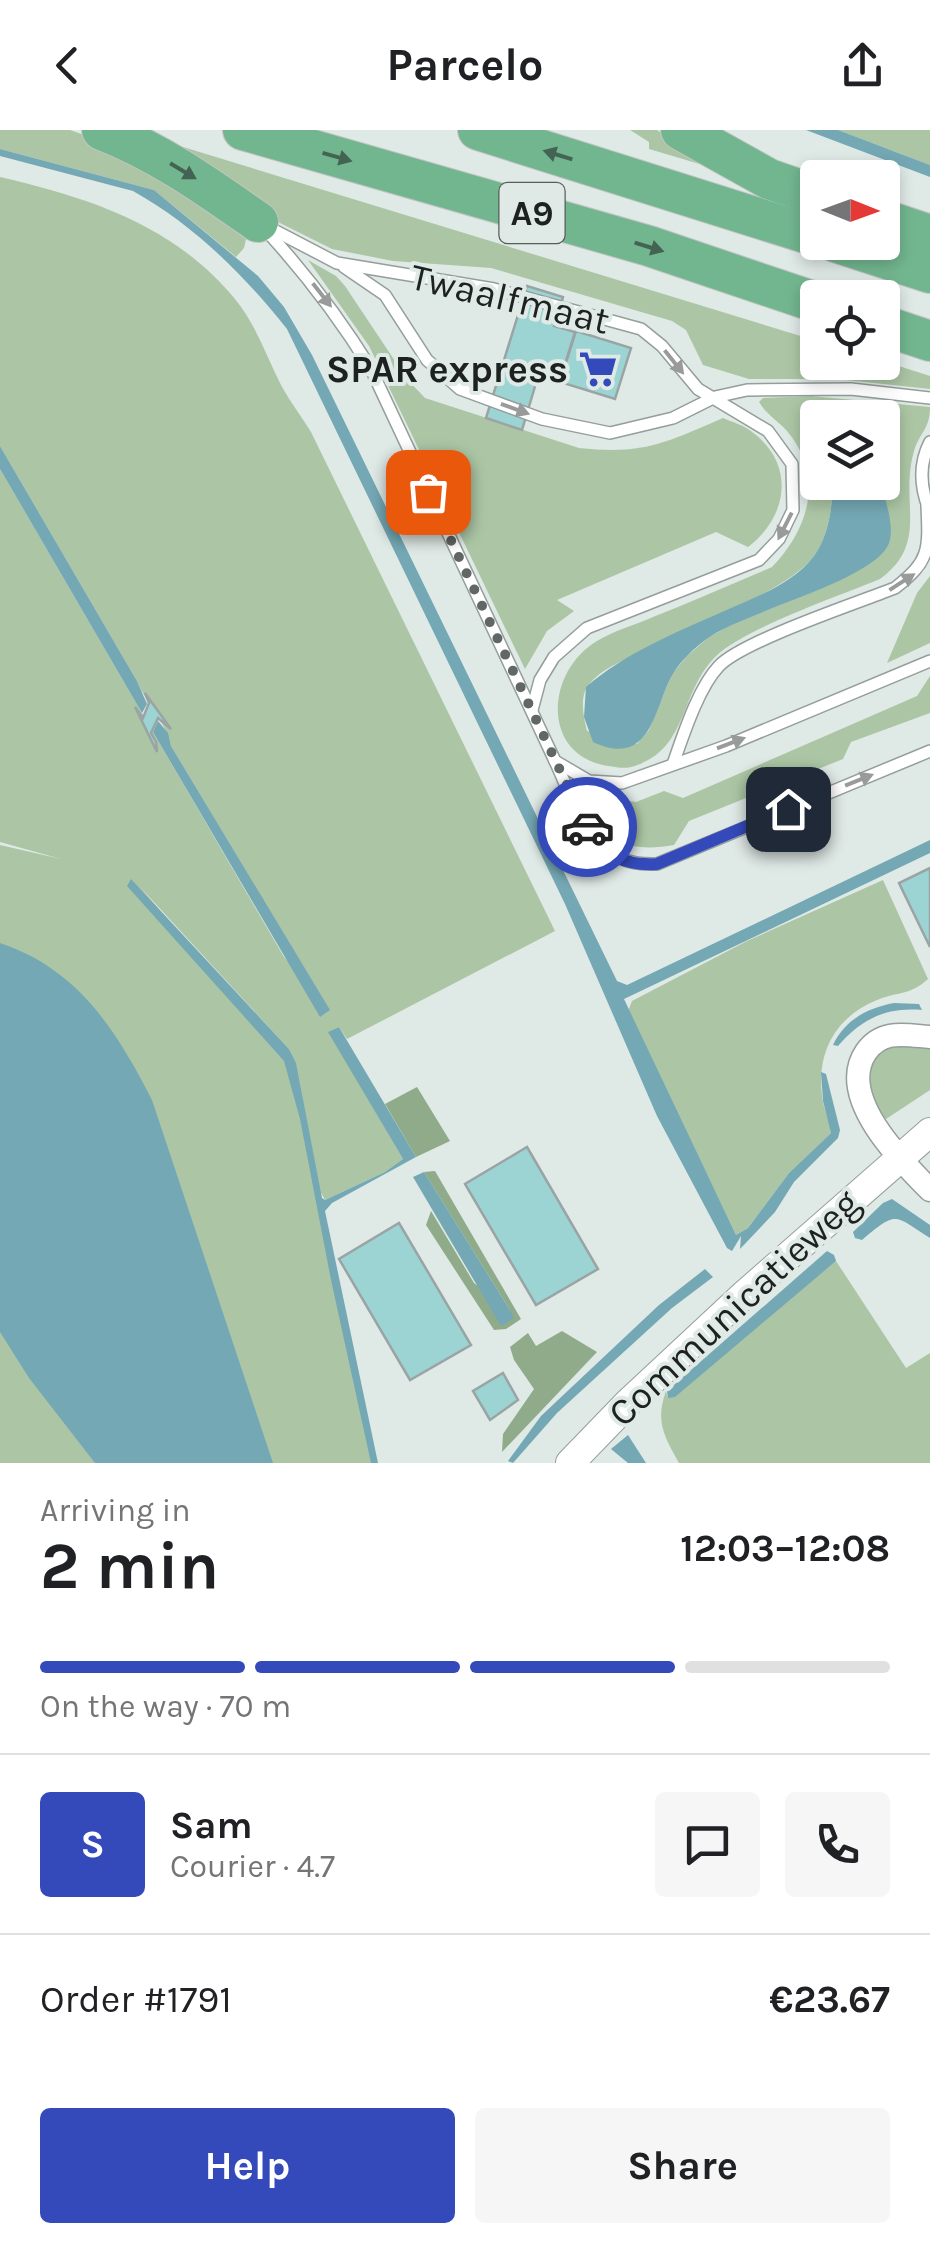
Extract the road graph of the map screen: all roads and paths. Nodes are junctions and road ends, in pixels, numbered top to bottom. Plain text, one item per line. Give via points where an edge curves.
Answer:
1 (102, 130) edge
2 (244, 130) edge
3 (478, 130) edge
4 (681, 130) edge
5 (800, 190) edge
6 (258, 222) junction
7 (900, 225) edge
8 (800, 231) edge
9 (930, 235) edge
10 (890, 260) edge
11 (337, 263) junction
12 (930, 273) edge
13 (800, 297) edge
14 (900, 331) edge
15 (930, 341) edge
16 (716, 397) junction
17 (930, 398) edge
18 (930, 442) edge
19 (928, 509) edge
20 (930, 661) edge
21 (532, 711) junction
22 (930, 751) edge
23 (555, 761) junction
24 (673, 764) junction
25 (930, 1037) edge
26 (930, 1132) edge
27 (899, 1156) junction
28 (930, 1190) edge
29 (570, 1463) edge

1 -> 6 highway, A9 via 185,171
2 -> 13 highway, A9 via 648,246
8 -> 3 highway, A9
4 - 5 highway
6 - 11 lane, Twaalfmaat / A9
6 -> 21 lane, A9 via 340,319 370,370
7 - 9 highway
10 - 12 highway
11 -> 16 lane, Twaalfmaat / A9 via 494,289 641,330 698,389
11 -> 16 lane, Twaalfmaat / A9 via 385,295 427,360 460,389 542,419 610,433 673,418
14 - 15 highway
16 - 17 lane, Twaalfmaat / A9 via 796,388
16 -> 21 lane, Twaalfmaat / A9 via 768,431 792,464 793,510 779,540 759,560 586,628 554,657
18 - 19 lane via 921,480
24 -> 19 lane via 718,666 915,574 929,550
24 -> 20 lane
21 - 23 lane, A9
23 -> 22 lane, A9 via 597,844 637,865 657,864
23 - 24 lane via 589,781 622,783
25 - 27 street via 884,1036 862,1059 856,1080 866,1109
26 - 27 street, Communicatieweg
27 - 28 street
27 - 29 street, Communicatieweg

